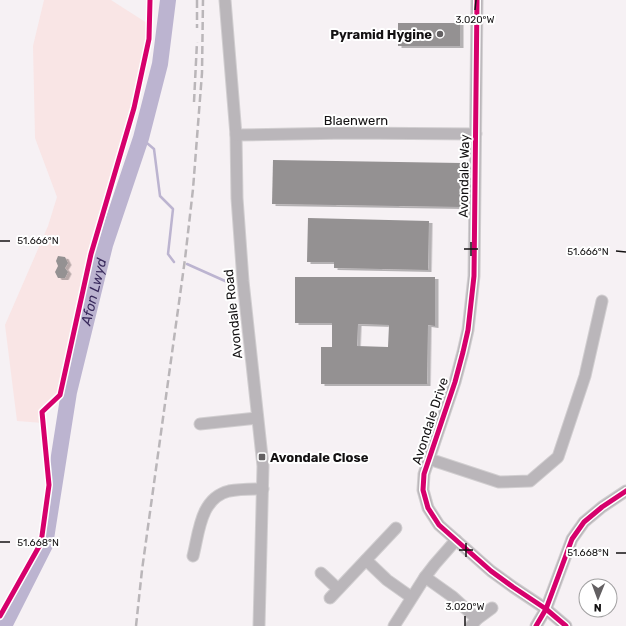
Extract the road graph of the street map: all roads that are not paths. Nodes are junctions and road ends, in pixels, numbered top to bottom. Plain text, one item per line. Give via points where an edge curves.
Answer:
1 (225, 0) edge
2 (477, 0) edge
3 (476, 134) junction
4 (236, 135) junction
5 (602, 301) dead end
6 (463, 352) joint
7 (257, 418) junction
8 (200, 424) dead end
9 (429, 459) junction
10 (263, 488) junction
11 (626, 491) edge
12 (396, 528) dead end
13 (456, 540) junction
14 (193, 556) dead end
15 (366, 560) junction
16 (321, 573) dead end
17 (425, 577) junction
18 (338, 589) junction
19 (411, 597) junction
20 (330, 598) dead end
21 (492, 608) dead end
22 (546, 609) junction
23 (474, 622) edge
24 (259, 626) edge
25 (394, 626) edge
26 (536, 626) edge
27 (566, 626) edge

1 - 4 street, Avondale Road
2 - 3 street, Avondale Way
3 - 4 street, Blaenwern
3 - 6 street, Avondale Way via 474,276
4 - 7 street, Avondale Road via 237,198 243,281
5 - 9 street via 585,376 558,457 530,481 499,482
6 - 9 street, Avondale Drive
7 - 8 street
7 - 10 street, Avondale Road via 263,461
9 - 13 street, Avondale Drive via 424,474 423,490 428,508 439,525
10 - 14 street via 227,492 210,502 203,515
10 - 24 street, Avondale Road
11 - 22 street via 584,522 572,539
12 - 15 street
13 - 17 street
13 - 22 street, Avondale Drive via 496,575
15 - 18 street
15 - 19 street via 387,580
16 - 18 street
17 - 19 street
17 - 23 street via 453,597
18 - 20 street
19 - 25 street
21 - 23 street
22 - 26 street
22 - 27 street, Avondale Drive

